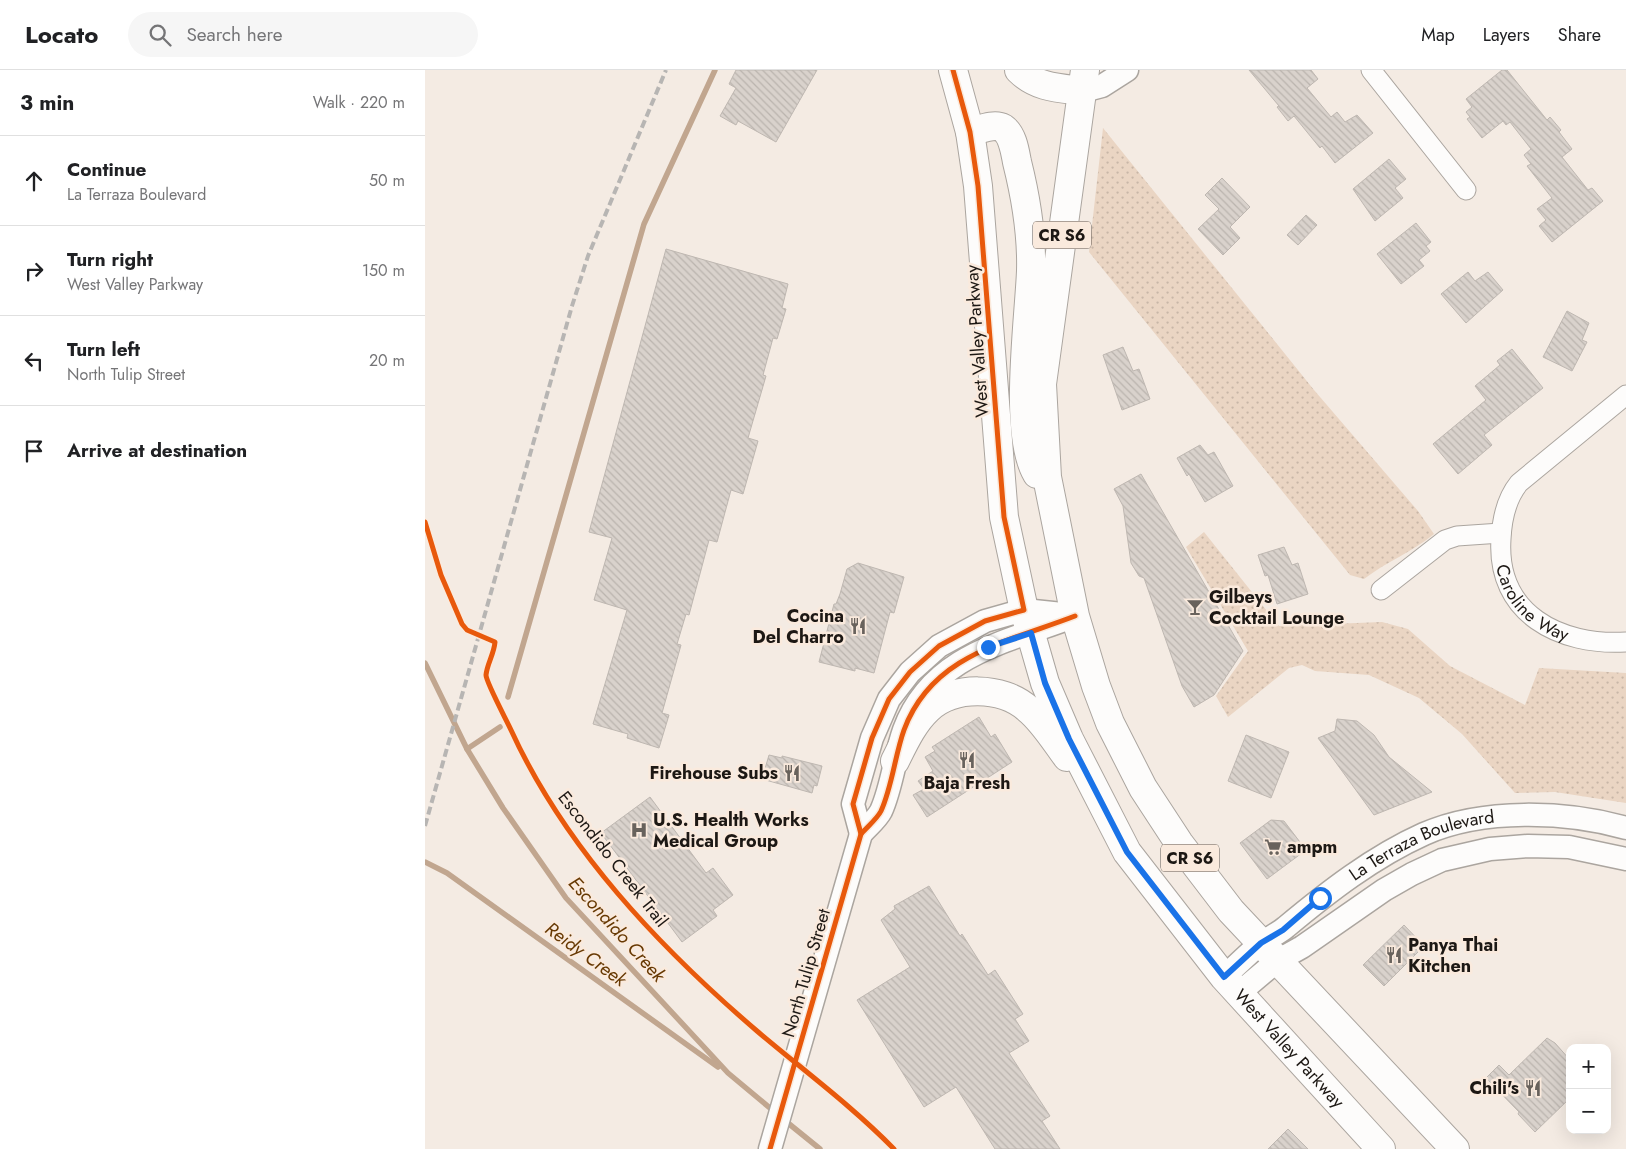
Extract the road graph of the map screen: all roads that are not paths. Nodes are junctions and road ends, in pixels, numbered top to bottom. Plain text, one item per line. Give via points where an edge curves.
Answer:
1 (953, 70) edge
2 (1019, 70) edge
3 (1127, 70) edge
4 (1371, 70) edge
5 (1084, 81) edge
6 (970, 132) junction
7 (1466, 190) dead end
8 (1626, 396) edge
9 (1047, 477) junction
10 (1501, 532) junction
11 (1381, 590) dead end
12 (1075, 616) junction
13 (1027, 621) junction
14 (1626, 642) edge
15 (895, 761) junction
16 (1094, 791) junction
17 (1626, 828) edge
18 (861, 834) junction
19 (1626, 859) edge
20 (1269, 952) junction
21 (1231, 985) junction
22 (770, 1149) edge
23 (1381, 1149) edge
24 (1455, 1149) edge

1 - 6 main road, West Valley Parkway / CR S6
2 - 5 main road via 1039,84
3 - 5 street via 1102,86
4 - 7 street
5 - 9 main road, CR S6 via 1042,374
6 - 9 main road via 992,126 1007,132 1021,177 1030,228 1031,262 1025,434 1031,464 1037,474
6 - 13 main road, West Valley Parkway / CR S6 via 983,237 1004,517
8 - 10 street, Caroline Way via 1519,483 1511,492
9 - 12 main road, CR S6
10 - 11 street via 1445,540
10 - 14 street, Caroline Way via 1500,554 1506,578 1529,616 1553,631 1582,640
12 - 13 street, North Tulip Street
12 - 20 main road, CR S6 via 1110,723 1143,788 1179,843 1231,911
13 - 15 street, North Tulip Street via 947,670 913,711
13 - 16 main road, West Valley Parkway / CR S6 via 1045,683
13 - 18 street, North Tulip Street via 985,621 939,646 910,672 889,700 872,738 853,804
15 - 16 main road via 918,720 936,702 958,694 991,693 1007,696 1030,710
15 - 18 street, North Tulip Street via 881,812
16 - 21 main road, West Valley Parkway / CR S6 via 1127,852
17 - 20 street, La Terraza Boulevard via 1577,818 1519,815 1475,821 1425,834 1320,898 1283,930
18 - 22 street, North Tulip Street
19 - 20 street, La Terraza Boulevard via 1569,847 1528,846 1490,849 1442,860 1384,890 1302,947
20 - 21 street, La Terraza Boulevard
20 - 24 main road, CR S6
21 - 23 main road, West Valley Parkway / CR S6

